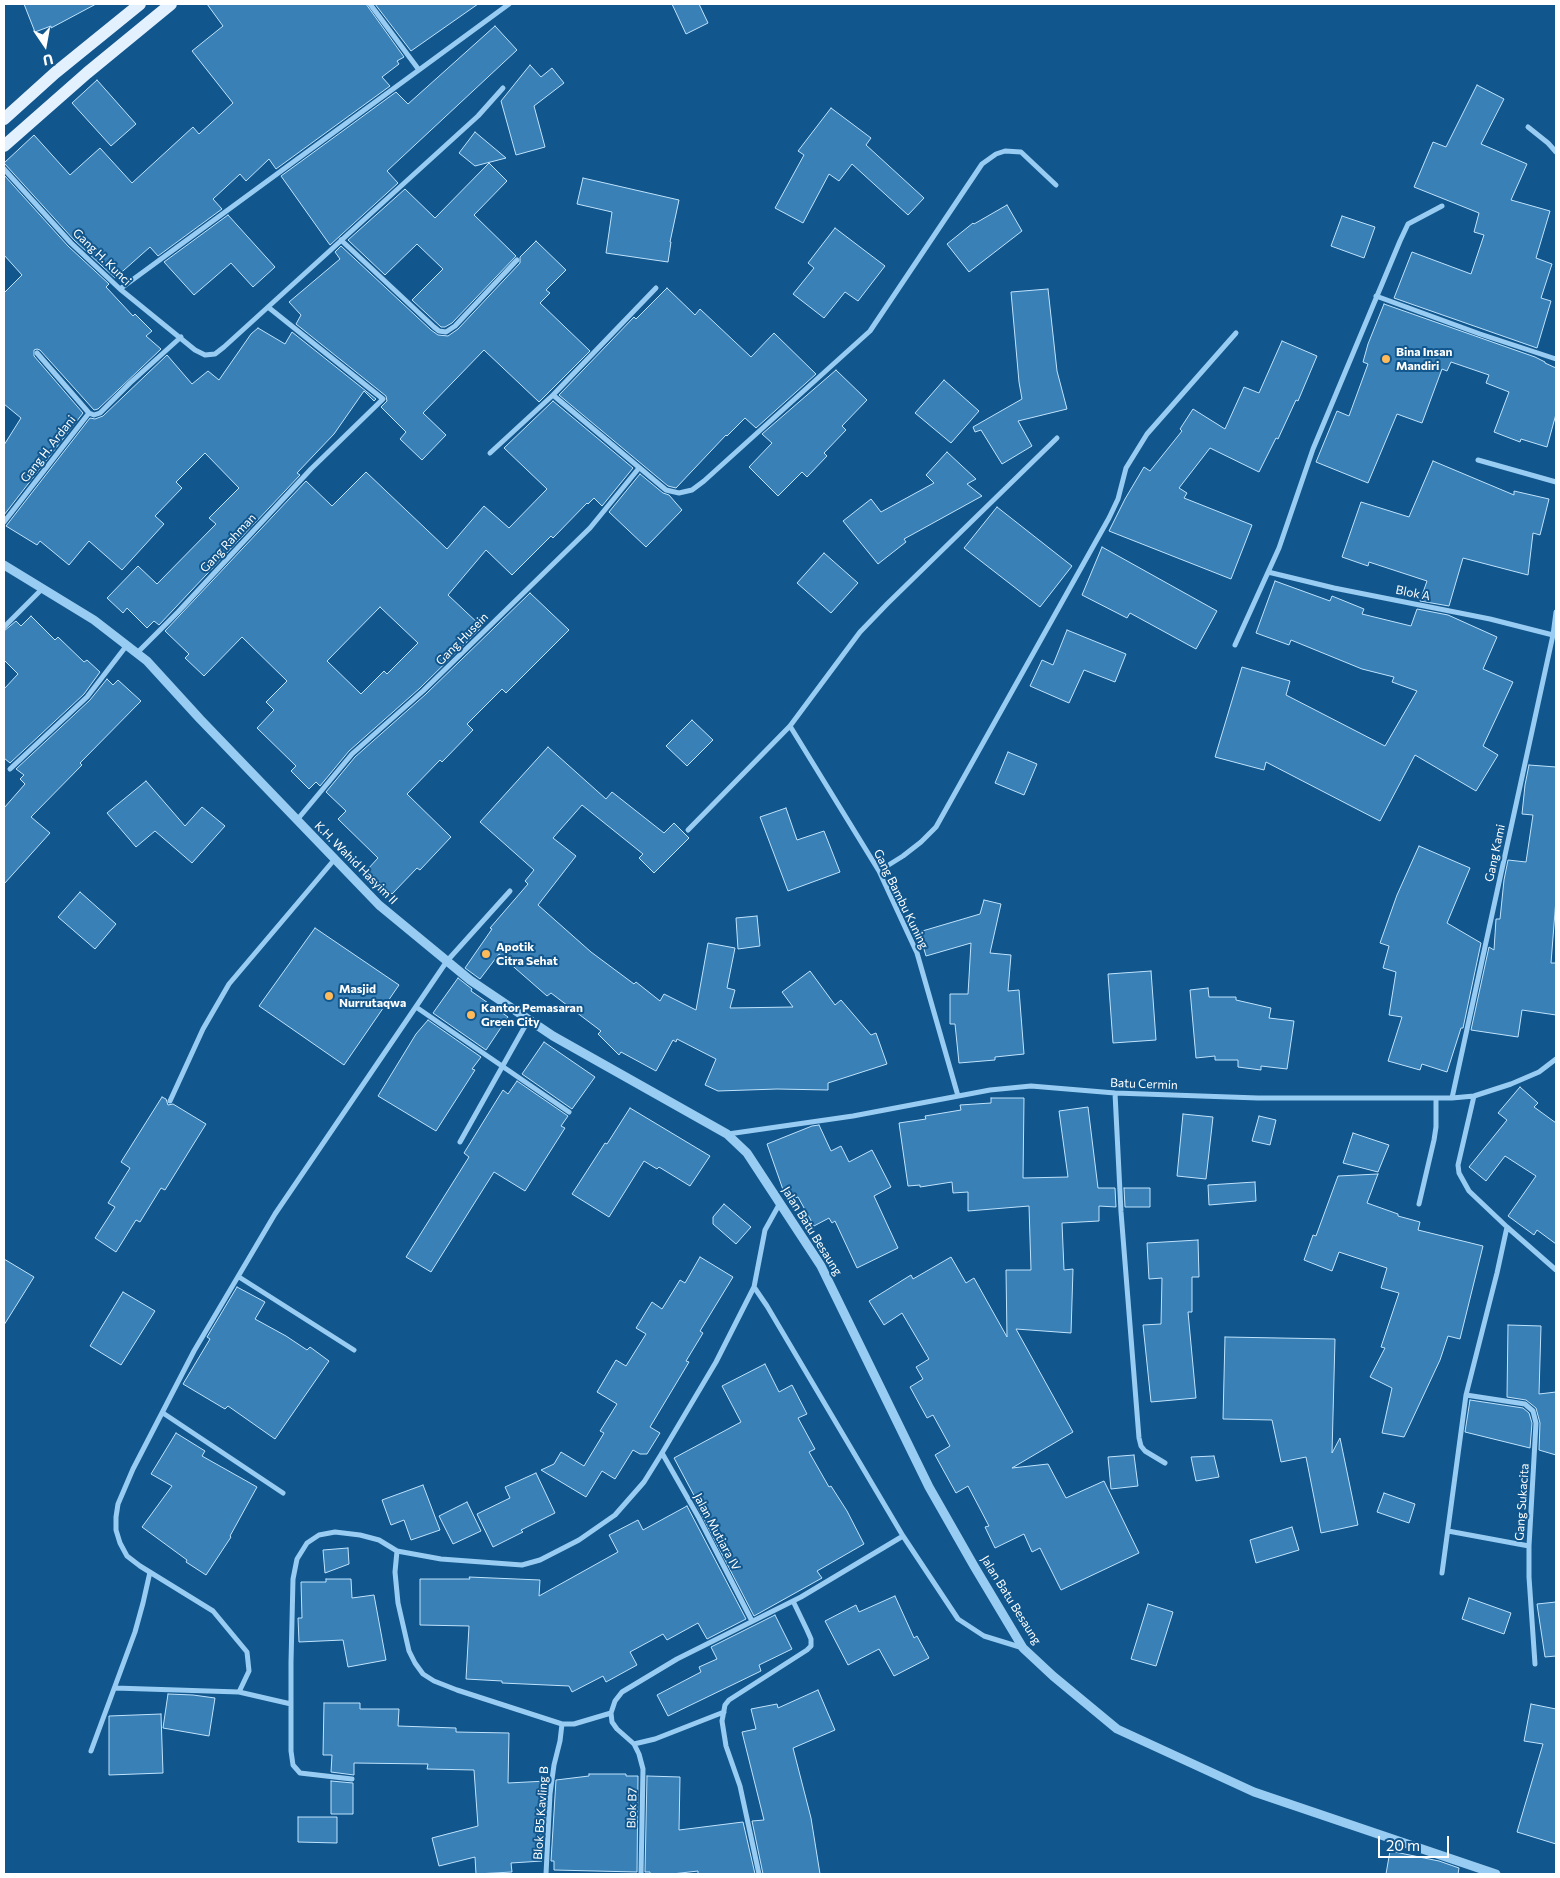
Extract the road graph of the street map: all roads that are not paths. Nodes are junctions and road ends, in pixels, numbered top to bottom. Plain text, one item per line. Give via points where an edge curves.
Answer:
1 (140, 4) edge
2 (171, 4) edge
3 (370, 4) edge
4 (509, 4) edge
5 (418, 70) junction
6 (503, 88) dead end
7 (4, 119) edge
8 (1528, 127) dead end
9 (4, 146) edge
10 (1556, 152) edge
11 (4, 169) edge
12 (1056, 185) dead end
13 (1442, 206) dead end
14 (341, 240) junction
15 (517, 260) dead end
16 (656, 288) dead end
17 (120, 289) junction
18 (1376, 296) junction
19 (268, 307) junction
20 (1236, 333) dead end
21 (181, 337) junction
22 (36, 353) dead end
23 (1556, 360) edge
24 (554, 395) junction
25 (89, 413) junction
26 (1057, 438) dead end
27 (490, 453) dead end
28 (1478, 460) dead end
29 (639, 468) junction
30 (1556, 482) edge
31 (4, 522) edge
32 (4, 566) edge
33 (1268, 572) junction
34 (43, 588) junction
35 (1556, 612) edge
36 (4, 627) edge
37 (1553, 635) junction
38 (127, 645) junction
39 (1235, 645) dead end
40 (137, 653) junction
41 (790, 726) junction
42 (10, 769) dead end
43 (297, 820) junction
44 (688, 830) dead end
45 (334, 860) junction
46 (879, 871) junction
47 (510, 891) dead end
48 (447, 961) junction
49 (416, 1007) junction
50 (529, 1020) junction
51 (1556, 1059) edge
52 (503, 1067) junction
53 (1115, 1093) junction
54 (958, 1096) junction
55 (1474, 1096) junction
56 (1436, 1098) junction
57 (1452, 1098) junction
58 (170, 1101) dead end
59 (569, 1112) dead end
60 (727, 1134) junction
61 (460, 1142) dead end
62 (780, 1203) junction
63 (1419, 1204) dead end
64 (1506, 1226) junction
65 (1556, 1270) edge
66 (239, 1277) junction
67 (754, 1287) junction
68 (354, 1350) dead end
69 (1466, 1395) junction
70 (163, 1414) junction
71 (662, 1454) junction
72 (1165, 1463) dead end
73 (283, 1493) dead end
74 (1448, 1531) junction
75 (902, 1536) junction
76 (1529, 1546) junction
77 (397, 1551) junction
78 (150, 1572) junction
79 (1442, 1573) dead end
80 (793, 1601) junction
81 (752, 1621) junction
82 (1023, 1648) junction
83 (1535, 1664) dead end
84 (115, 1688) junction
85 (239, 1692) junction
86 (291, 1704) junction
87 (724, 1712) junction
88 (611, 1713) junction
89 (562, 1724) junction
90 (634, 1744) junction
91 (91, 1751) dead end
92 (352, 1779) dead end
93 (546, 1874) edge
94 (641, 1874) edge
95 (759, 1874) edge
96 (1496, 1874) edge

1 - 7 main road
2 - 9 main road
3 - 5 street
4 - 5 street
5 - 17 street
6 - 14 street via 478,116
8 - 10 street
11 - 17 street, Gang H. Kunci via 71,243
12 - 29 street via 1021,152 996,154 982,164 870,331 704,482 679,494 666,490
13 - 18 street via 1408,224
14 - 15 street via 434,327 446,332
14 - 19 street
16 - 24 street
17 - 21 street, Gang H. Kunci
18 - 23 street
18 - 33 street via 1313,449
19 - 21 street, Gang H. Kunci via 215,354 205,355
19 - 40 street, Gang Rahman via 383,399
20 - 46 street via 1147,434 1126,468 1109,518 936,827 903,856
21 - 25 street, Gang H. Ardani via 100,413
22 - 25 street, Gang H. Ardani
24 - 27 street
24 - 29 street
25 - 31 street, Gang H. Ardani
26 - 41 street via 860,632
28 - 30 street
29 - 43 street, Gang Husein via 590,528 423,691 352,754
32 - 34 street, K.H. Wahid Hasyim II
33 - 37 street, Blok A
33 - 39 street
34 - 36 street
34 - 38 street, K.H. Wahid Hasyim II
35 - 37 street, Gang Kami
37 - 57 street, Gang Kami
38 - 40 street, K.H. Wahid Hasyim II
38 - 42 street via 87,697
40 - 43 street, K.H. Wahid Hasyim II
41 - 44 street
41 - 46 street, Gang Bambu Kuning
43 - 45 street, K.H. Wahid Hasyim II
45 - 48 street, K.H. Wahid Hasyim II via 379,905
45 - 58 street via 229,984 203,1029
46 - 54 street, Gang Bambu Kuning via 924,973
47 - 48 street
48 - 49 street
48 - 50 street, K.H. Wahid Hasyim II
49 - 52 street
49 - 66 street via 275,1214
50 - 52 street
50 - 60 street, K.H. Wahid Hasyim II
51 - 55 street, Batu Cermin via 1539,1072
52 - 59 street
52 - 61 street
53 - 54 street, Batu Cermin via 1031,1086
53 - 56 street, Batu Cermin via 1258,1098
53 - 72 street via 1139,1438 1145,1451
54 - 60 street, Batu Cermin
55 - 57 street, Batu Cermin
55 - 64 street via 1458,1165 1459,1173 1469,1191
56 - 57 street, Batu Cermin
56 - 63 street via 1434,1140
60 - 62 street, Jalan Batu Besaung via 747,1153
62 - 67 street via 765,1230
62 - 82 street, Jalan Batu Besaung via 821,1266 929,1488
64 - 65 street
64 - 69 street
66 - 68 street
66 - 70 street via 194,1351
67 - 71 street via 716,1362
67 - 75 street
69 - 74 street
69 - 76 street, Gang Sukacita via 1525,1404 1533,1412 1536,1424
70 - 73 street
70 - 78 street via 133,1469 116,1517 116,1530 127,1556
71 - 77 street via 644,1482 615,1515 540,1560 522,1565 493,1564
71 - 81 street, Jalan Mutiara IV
74 - 76 street
74 - 79 street
75 - 80 street
75 - 82 street via 958,1619 984,1636
76 - 83 street, Gang Sukacita
77 - 86 street via 372,1538 334,1532 320,1535 307,1543 297,1559 293,1580
77 - 89 street via 398,1603 409,1651 423,1674 456,1690
78 - 84 street
78 - 85 street via 213,1611 247,1652 249,1671
80 - 81 street
80 - 87 street via 811,1639 808,1650 729,1700
81 - 88 street via 622,1692
82 - 96 street, Jalan Batu Besaung via 1117,1730 1254,1792
84 - 85 street
84 - 91 street
85 - 86 street
86 - 92 street via 291,1751 296,1770
87 - 90 street
87 - 95 street via 722,1721 726,1746 740,1786
88 - 89 street via 574,1724
88 - 90 street via 617,1729
89 - 93 street, Blok B5 Kavling B via 550,1794
90 - 94 street, Blok B7 via 643,1770

